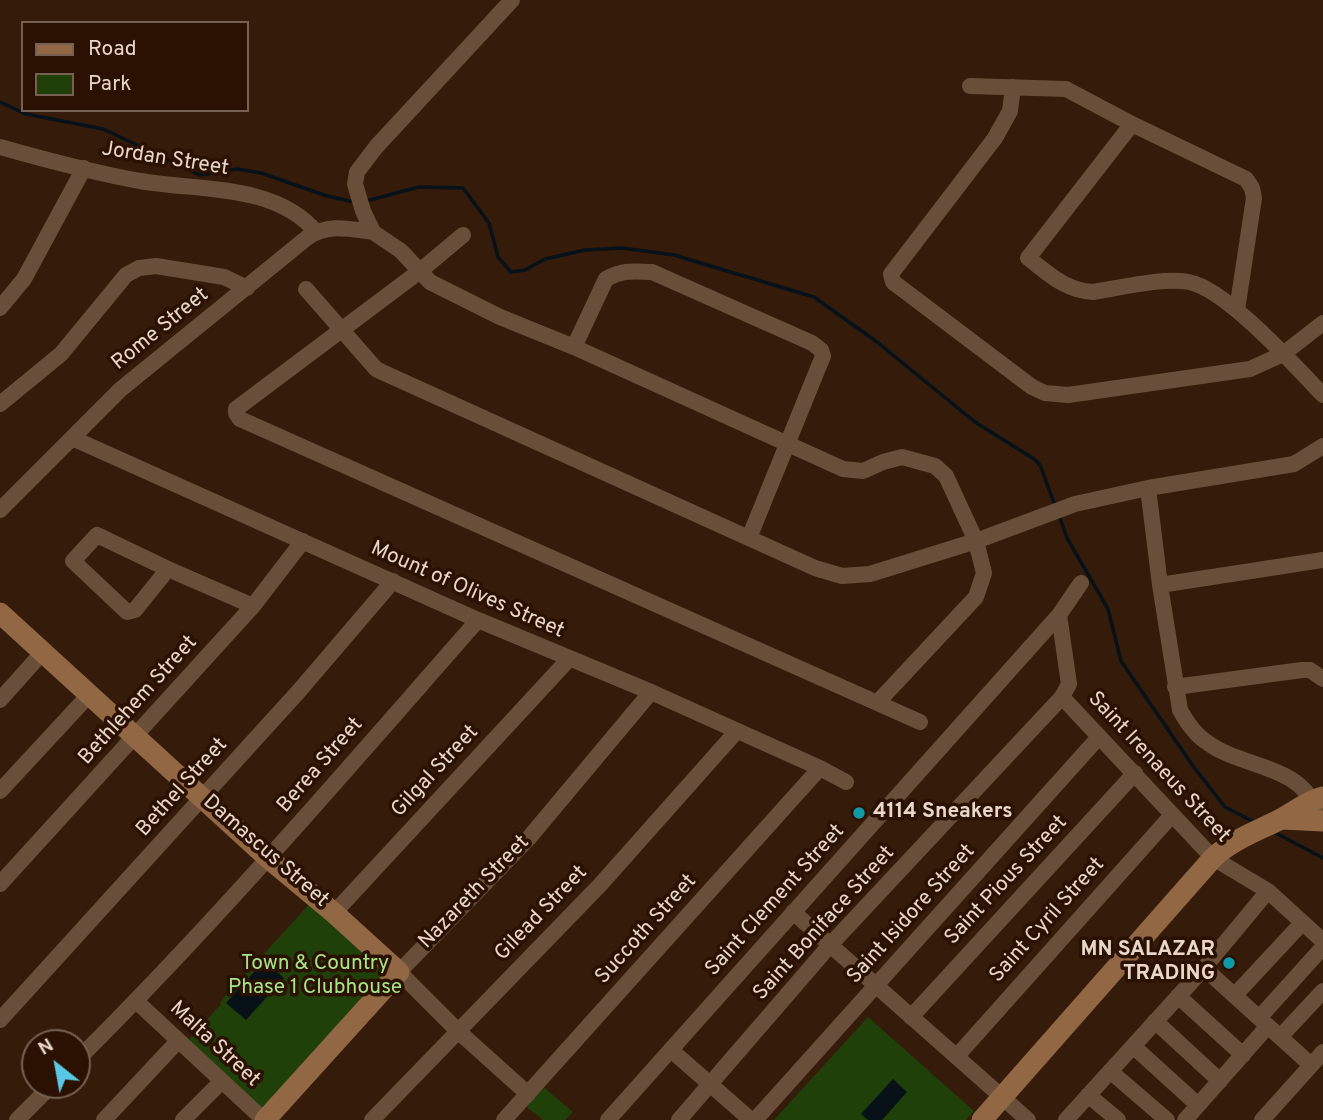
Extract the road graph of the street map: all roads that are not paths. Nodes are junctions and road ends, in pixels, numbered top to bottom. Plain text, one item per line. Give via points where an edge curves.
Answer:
1 (512, 0) edge
2 (970, 86) dead end
3 (1013, 87) junction
4 (1132, 124) junction
5 (0, 147) edge
6 (84, 168) junction
7 (316, 232) junction
8 (373, 232) junction
9 (463, 235) dead end
10 (420, 271) junction
11 (247, 288) junction
12 (306, 289) dead end
13 (0, 308) edge
14 (1237, 310) junction
15 (1323, 323) edge
16 (341, 330) junction
17 (574, 347) junction
18 (1283, 354) junction
19 (1323, 395) edge
20 (0, 404) edge
21 (72, 438) junction
22 (787, 443) junction
23 (1323, 446) edge
24 (1148, 488) junction
25 (0, 510) edge
26 (749, 538) junction
27 (303, 541) junction
28 (976, 541) junction
29 (1323, 560) edge
30 (168, 569) junction
31 (393, 581) junction
32 (1082, 583) dead end
33 (1160, 585) junction
34 (253, 606) junction
35 (0, 614) edge
36 (1059, 615) junction
37 (478, 620) junction
38 (42, 653) junction
39 (569, 659) junction
40 (1323, 679) edge
41 (1175, 687) junction
42 (651, 692) junction
43 (89, 695) junction
44 (1062, 697) junction
45 (0, 700) edge
46 (877, 703) junction
47 (920, 722) dead end
48 (736, 732) junction
49 (137, 736) junction
50 (1099, 737) junction
51 (820, 768) junction
52 (1135, 773) junction
53 (846, 782) dead end
54 (0, 791) edge
55 (202, 797) junction
56 (1318, 798) edge
57 (1172, 815) junction
58 (1282, 818) junction
59 (1322, 821) edge
60 (1216, 855) junction
61 (268, 858) junction
62 (0, 884) edge
63 (1268, 891) junction
64 (793, 912) junction
65 (334, 914) junction
66 (1302, 923) junction
67 (1323, 941) edge
68 (831, 944) junction
69 (1323, 947) edge
70 (1204, 968) junction
71 (399, 972) junction
72 (878, 986) junction
73 (1323, 990) edge
74 (1235, 995) junction
75 (1178, 996) junction
76 (136, 1001) junction
77 (911, 1017) junction
78 (0, 1020) edge
79 (1155, 1021) junction
80 (1269, 1027) junction
81 (459, 1032) junction
82 (178, 1041) junction
83 (91, 1046) edge
84 (1133, 1046) junction
85 (671, 1050) junction
86 (1323, 1052) edge
87 (1243, 1055) junction
88 (957, 1056) junction
89 (1311, 1065) junction
90 (1110, 1071) junction
91 (222, 1081) junction
92 (1220, 1081) junction
93 (712, 1085) junction
94 (528, 1094) junction
95 (1088, 1095) junction
96 (1002, 1097) junction
97 (38, 1099) edge
98 (1198, 1105) junction
99 (16, 1120) edge
100 (104, 1120) edge
101 (183, 1120) edge
102 (264, 1120) edge
103 (372, 1120) edge
104 (504, 1120) edge
105 (608, 1120) edge
106 (679, 1120) edge
107 (753, 1120) edge
108 (982, 1120) edge
109 (1028, 1120) edge
110 (1066, 1120) edge
111 (1118, 1120) edge
112 (1167, 1120) edge
113 (1185, 1120) edge
114 (1262, 1120) edge

1 - 8 street via 357,172 358,197
2 - 3 street
3 - 4 street via 1066,89
3 - 18 street via 1010,111 995,138 891,274 893,282 1045,393 1082,393 1250,369
4 - 14 street via 1237,173 1252,188
4 - 14 street via 1028,258 1063,285 1080,291 1191,282
5 - 6 street, Jordan Street
6 - 7 street, Jordan Street via 275,202
6 - 13 street via 24,279
7 - 8 street via 342,227
7 - 11 street, Rome Street
8 - 10 street
9 - 10 street
10 - 16 street
10 - 17 street via 430,282 500,317
11 - 20 street via 224,277 156,266 139,268 126,275 61,354
11 - 21 street, Rome Street via 121,389
12 - 16 street
14 - 18 street
15 - 18 street
16 - 26 street via 382,372
16 - 46 street via 236,409 237,416
17 - 22 street
17 - 22 street via 606,279 625,271 652,272 775,327 817,346 823,356
18 - 19 street
21 - 25 street, Rome Street
21 - 27 street, Mount of Olives Street
22 - 26 street
22 - 28 street via 843,469 863,471 902,457 935,466 946,476
23 - 24 street via 1294,464
24 - 28 street via 1075,504
24 - 33 street
26 - 28 street via 842,576 870,574
27 - 31 street, Mount of Olives Street
27 - 34 street, Bethlehem Street
28 - 46 street via 984,573 976,597
29 - 33 street
30 - 30 street via 97,535 73,561 127,612 135,610
30 - 34 street
31 - 37 street, Mount of Olives Street
31 - 55 street, Bethel Street
32 - 36 street
33 - 41 street
34 - 49 street, Bethlehem Street
35 - 38 street, Damascus Street
36 - 44 street, Saint Irenaeus Street via 1069,684
36 - 64 street, Saint Clement Street
37 - 39 street, Mount of Olives Street
37 - 61 street, Berea Street
38 - 43 street, Damascus Street
38 - 45 street
39 - 42 street, Mount of Olives Street
39 - 65 street, Gilgal Street
40 - 41 street via 1302,670
41 - 56 street via 1180,710 1208,743 1281,774
42 - 48 street, Mount of Olives Street
42 - 71 street, Nazareth Street via 528,838
43 - 49 street, Damascus Street
43 - 54 street
44 - 50 street, Saint Irenaeus Street
44 - 68 street, Saint Boniface Street
46 - 47 street
48 - 51 street, Mount of Olives Street
48 - 81 street, Gilead Street via 600,885
49 - 55 street, Damascus Street
49 - 62 street, Bethlehem Street
50 - 52 street, Saint Irenaeus Street
50 - 72 street, Saint Isidore Street
51 - 53 street, Mount of Olives Street
51 - 94 street, Succoth Street
52 - 57 street, Saint Irenaeus Street
52 - 77 street, Saint Pious Street
55 - 61 street, Damascus Street
55 - 78 street, Bethel Street
56 - 58 street
56 - 59 street
57 - 60 street, Saint Irenaeus Street
57 - 88 street, Saint Cyril Street
58 - 59 street
58 - 60 street
60 - 63 street, Saint Irenaeus Street
60 - 96 street
61 - 65 street, Damascus Street
61 - 76 street, Berea Street
63 - 66 street, Saint Irenaeus Street
63 - 70 street
64 - 68 street
64 - 85 street, Saint Clement Street
65 - 71 street, Damascus Street
66 - 67 street, Saint Irenaeus Street
66 - 74 street
68 - 72 street
68 - 93 street, Saint Boniface Street
69 - 80 street
70 - 74 street
70 - 75 street
71 - 81 street, Damascus Street
71 - 102 street, Nazareth Street
72 - 77 street
72 - 107 street, Saint Isidore Street
73 - 80 street
74 - 80 street
75 - 79 street
75 - 87 street
76 - 82 street, Malta Street
76 - 83 street, Berea Street
77 - 88 street
79 - 84 street
79 - 92 street
80 - 87 street
80 - 89 street
81 - 94 street, Damascus Street
81 - 103 street, Gilead Street
82 - 91 street, Malta Street
82 - 100 street
84 - 90 street
84 - 98 street
85 - 93 street
85 - 105 street, Saint Clement Street
86 - 89 street
87 - 92 street
88 - 96 street
89 - 114 street
90 - 95 street
90 - 112 street
91 - 101 street
91 - 102 street, Malta Street
92 - 98 street
93 - 106 street, Saint Boniface Street
93 - 107 street
94 - 104 street, Succoth Street
95 - 110 street
95 - 111 street
96 - 108 street
96 - 109 street
97 - 99 street
98 - 113 street

